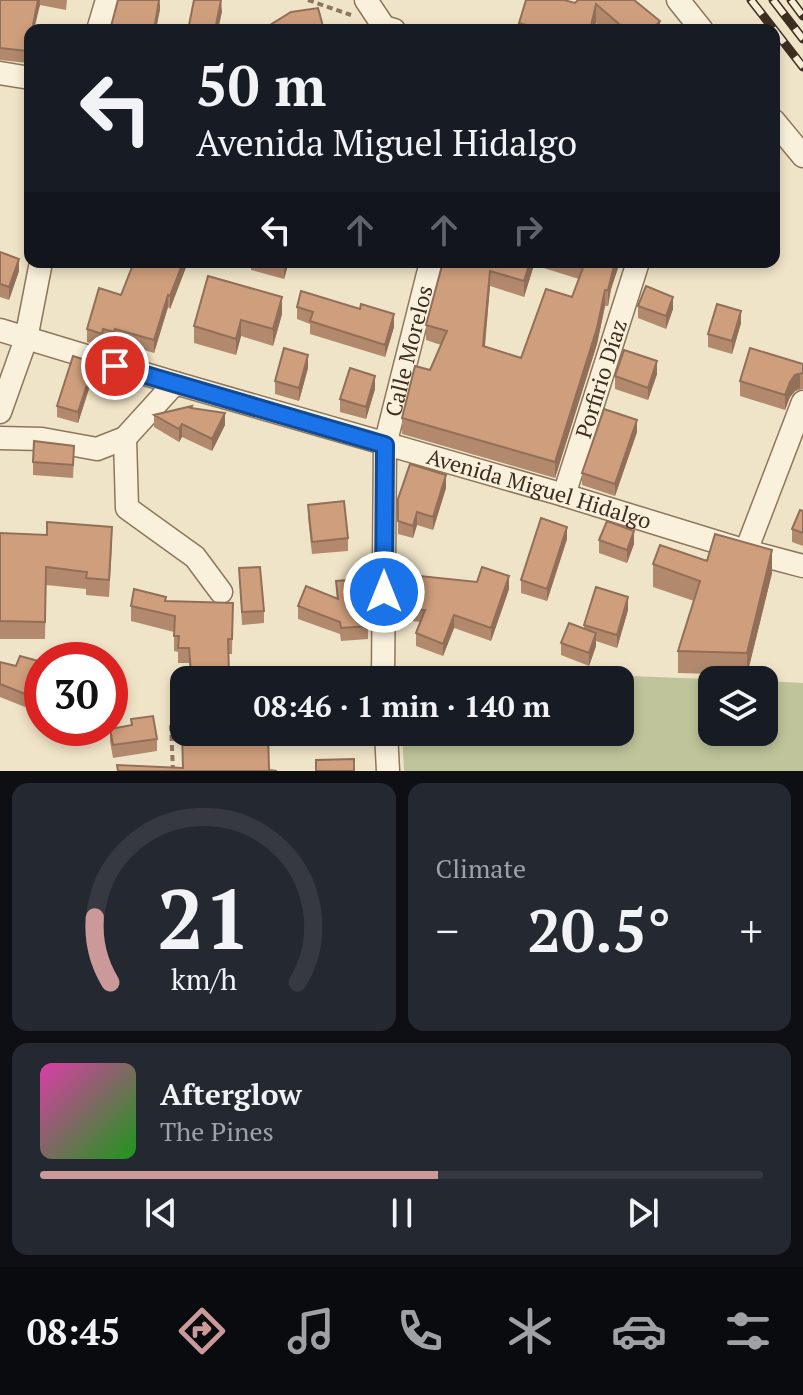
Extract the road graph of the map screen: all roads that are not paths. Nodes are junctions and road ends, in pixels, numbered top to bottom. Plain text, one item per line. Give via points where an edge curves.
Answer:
1 (107, 0) edge
2 (366, 0) edge
3 (678, 0) edge
4 (100, 24) edge
5 (385, 24) edge
6 (697, 24) edge
7 (0, 73) edge
8 (24, 77) edge
9 (780, 132) edge
10 (803, 156) edge
11 (40, 268) edge
12 (429, 268) edge
13 (636, 268) edge
14 (0, 330) edge
15 (26, 339) junction
16 (175, 383) junction
17 (803, 402) edge
18 (0, 412) edge
19 (0, 438) edge
20 (125, 438) junction
21 (385, 445) junction
22 (564, 495) junction
23 (746, 551) junction
24 (803, 566) edge
25 (221, 592) dead end
26 (383, 666) edge
27 (387, 746) edge
28 (388, 771) edge

1 - 4 street
2 - 5 street
3 - 6 street
7 - 8 street
9 - 10 street
11 - 15 street
12 - 21 street, Calle Morelos
13 - 22 street, Porfirio Díaz
14 - 15 street, Avenida Miguel Hidalgo
15 - 16 street, Avenida Miguel Hidalgo
15 - 18 street
16 - 20 street
16 - 21 street, Avenida Miguel Hidalgo
17 - 23 street
19 - 20 street via 97,449
20 - 25 street via 127,508 195,557
21 - 22 street, Avenida Miguel Hidalgo
21 - 26 street, Calle Morelos
22 - 23 street, Avenida Miguel Hidalgo
23 - 24 street, Avenida Miguel Hidalgo
27 - 28 street

